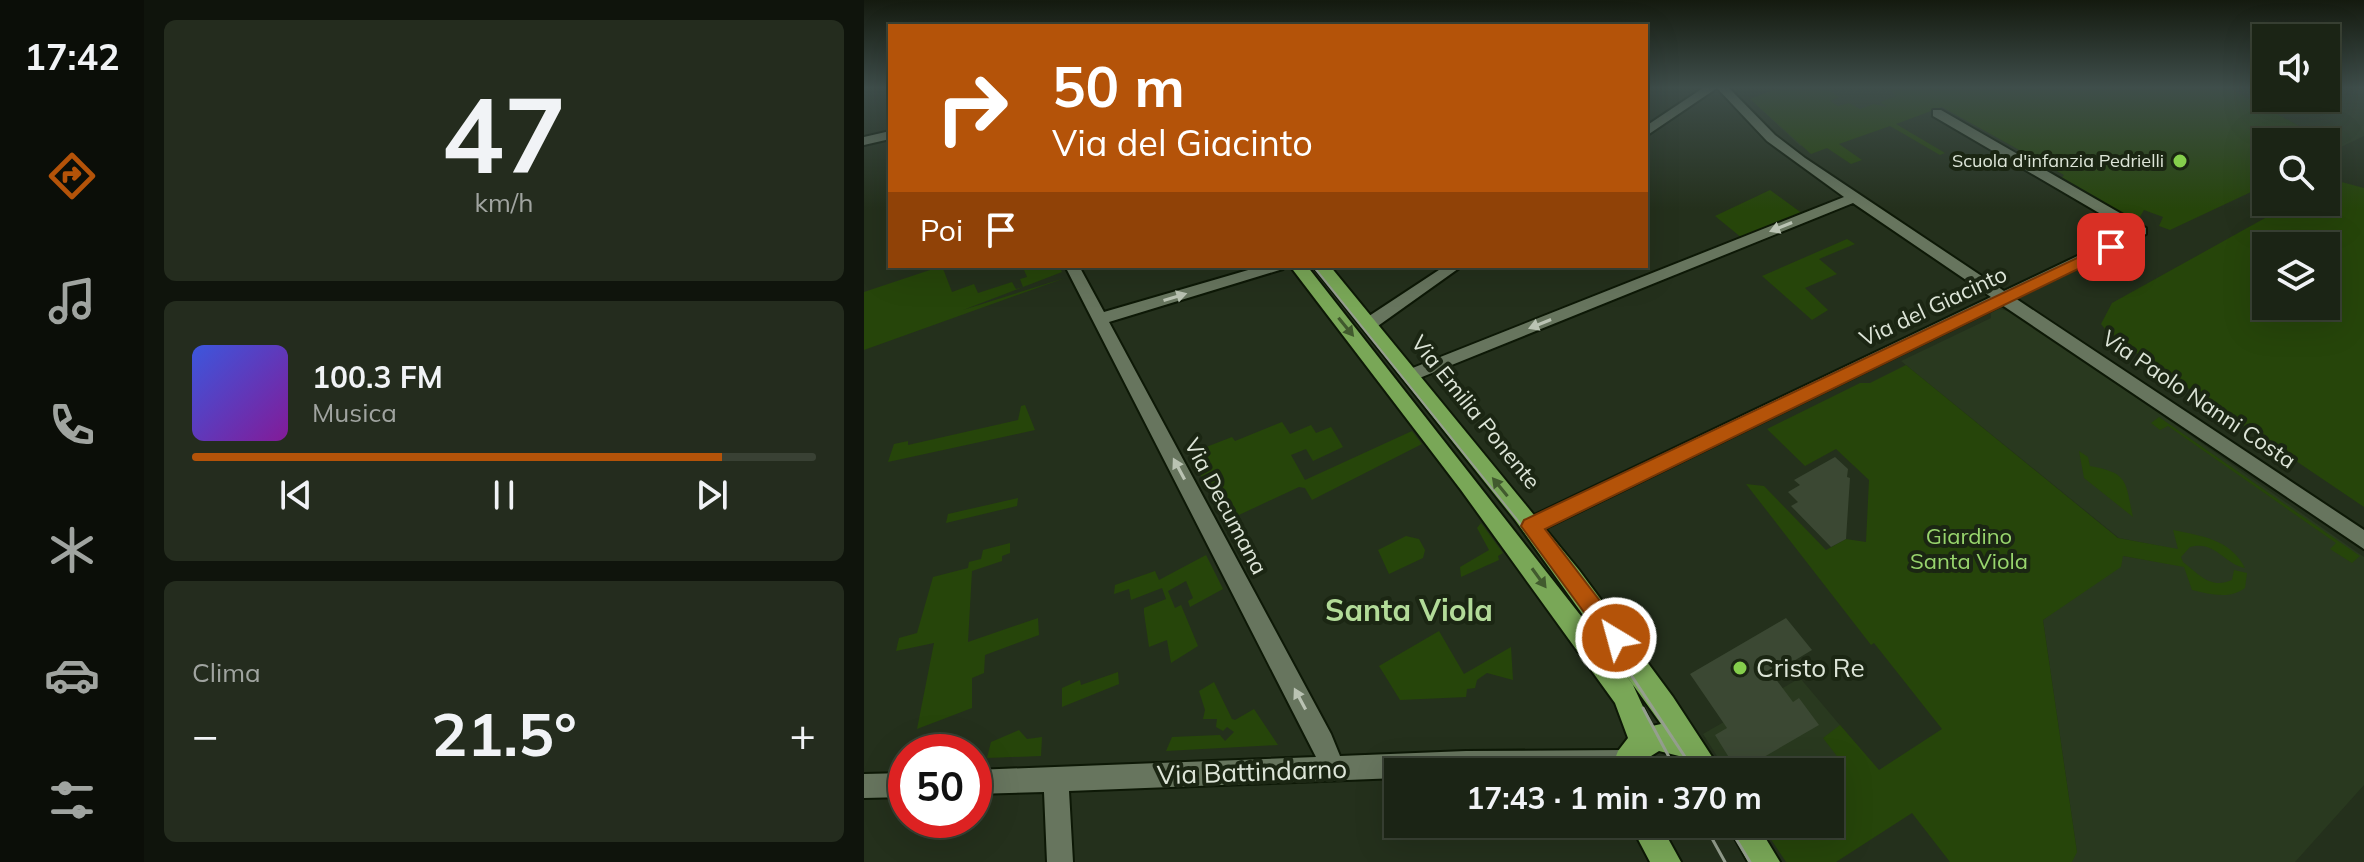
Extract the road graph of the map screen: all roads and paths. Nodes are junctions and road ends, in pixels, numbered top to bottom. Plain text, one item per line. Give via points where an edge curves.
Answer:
1 (1763, 128) edge
2 (1963, 128) edge
3 (888, 135) edge
4 (864, 141) edge
5 (1854, 198) junction
6 (1073, 268) edge
7 (1271, 268) edge
8 (1300, 268) edge
9 (1323, 268) edge
10 (1452, 268) edge
11 (2007, 298) junction
12 (1100, 319) junction
13 (1369, 324) junction
14 (1411, 375) junction
15 (1531, 526) junction
16 (2364, 541) edge
17 (1631, 758) edge
18 (1633, 758) edge
19 (1697, 758) edge
20 (1699, 758) edge
21 (1384, 767) edge
22 (1332, 769) junction
23 (1056, 779) junction
24 (992, 781) edge
25 (888, 785) edge
26 (864, 786) edge
27 (1652, 838) edge
28 (1060, 862) edge
29 (1666, 862) edge

1 - 5 street, Via Paolo Nanni Costa
2 - 11 street, Via del Giacinto via 2141,231
3 - 4 street
5 - 11 street, Via Paolo Nanni Costa
5 -> 14 street
6 - 12 street, Via Decumana
12 -> 7 street
8 -> 17 main road via 1628,702 1639,722
9 - 13 main road, Via Emilia Ponente
10 - 13 street
11 - 15 street, Via del Giacinto
11 - 16 street, Via Paolo Nanni Costa
22 -> 12 street, Via Decumana via 1316,729
13 - 14 main road, Via Emilia Ponente
15 -> 14 main road, Via Emilia Ponente
15 - 20 main road, Via Emilia Ponente via 1650,683
18 - 19 main road, Via Emilia Ponente via 1668,736
21 - 22 street, Via Battindarno
22 - 23 street, Via Battindarno
23 - 24 street, Via Battindarno
23 - 28 street
25 - 26 street
27 - 29 main road

